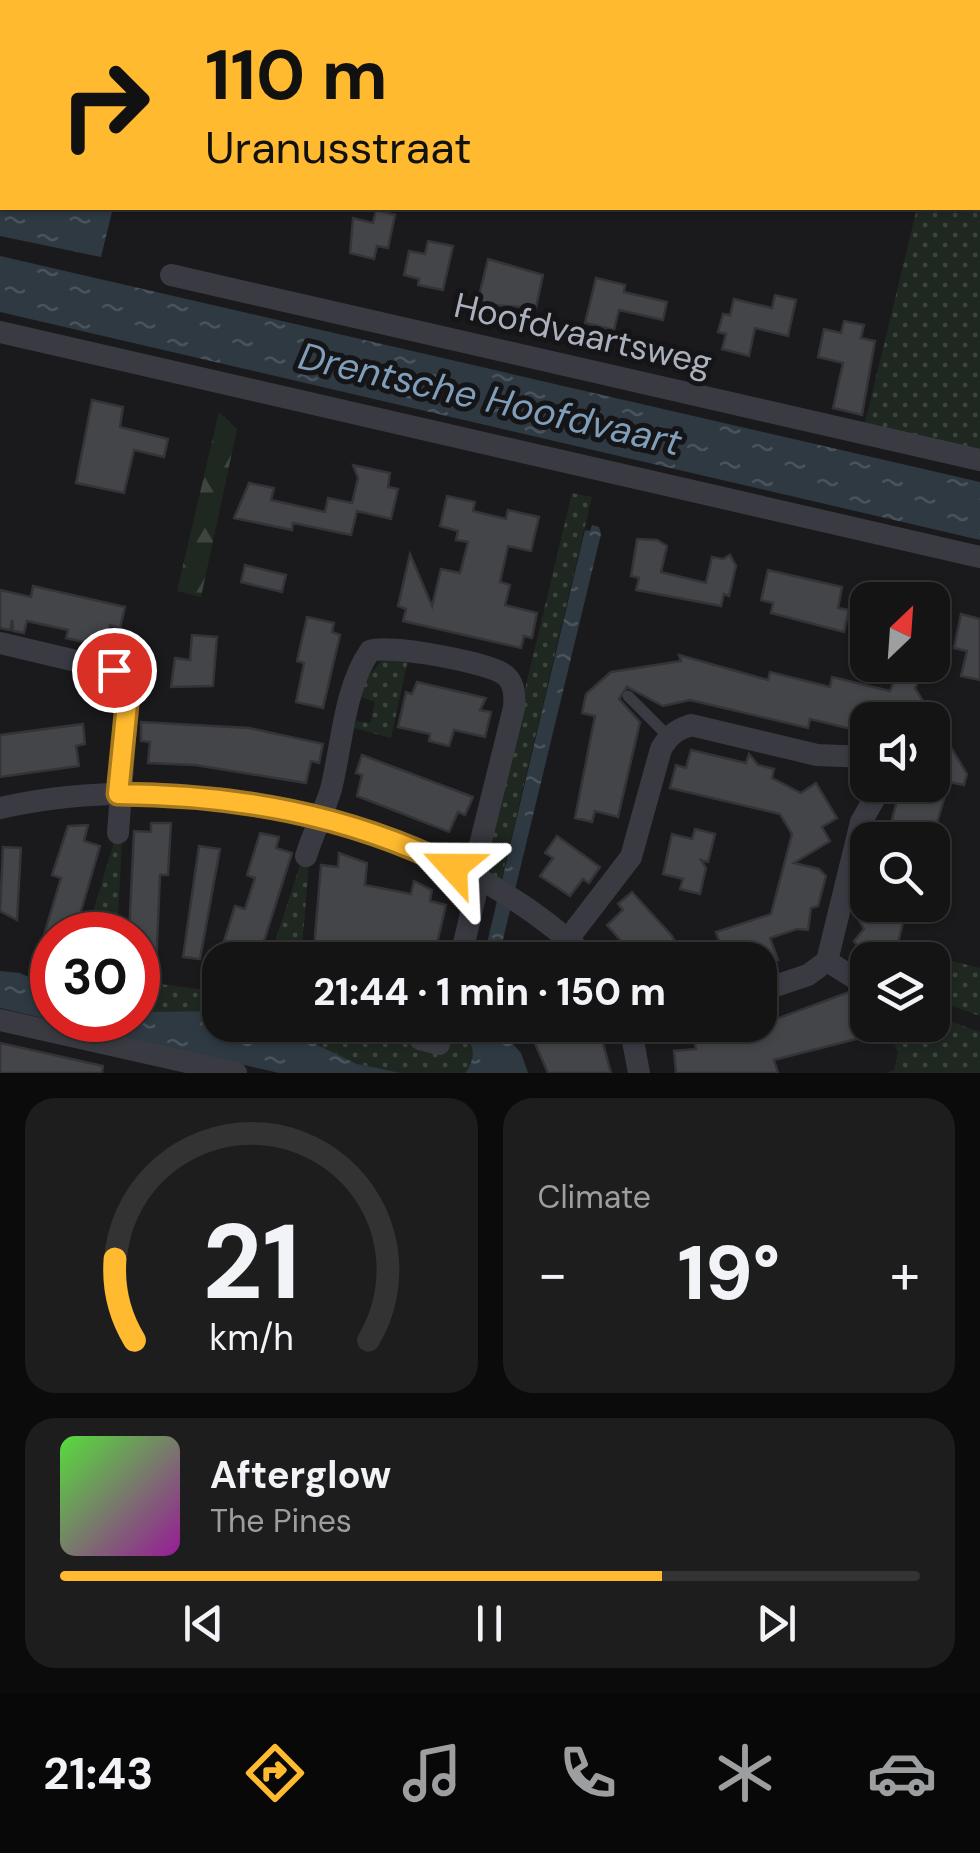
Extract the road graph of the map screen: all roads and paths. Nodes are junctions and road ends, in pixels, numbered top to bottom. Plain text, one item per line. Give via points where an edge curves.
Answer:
1 (171, 275) dead end
2 (0, 332) edge
3 (980, 460) edge
4 (980, 557) edge
5 (0, 643) edge
6 (628, 696) dead end
7 (668, 736) junction
8 (850, 756) edge
9 (118, 794) junction
10 (872, 802) edge
11 (0, 808) edge
12 (317, 816) junction
13 (118, 833) dead end
14 (306, 856) dead end
15 (482, 883) junction
16 (568, 939) junction
17 (464, 942) edge
18 (571, 942) edge
19 (827, 961) junction
20 (850, 975) edge
21 (777, 985) edge
22 (0, 1020) edge
23 (638, 1042) edge
24 (236, 1073) edge
25 (639, 1073) edge

1 - 3 street, Hoofdvaartsweg
2 - 4 street
5 - 9 street via 122,674 129,684
6 - 7 lane
7 - 8 street via 691,725 817,755
7 - 16 street via 631,856
9 - 11 street
9 - 12 street via 213,797
9 - 13 street
10 - 19 street via 860,822
12 - 14 street
12 - 15 street via 399,843
12 - 15 street via 329,796 358,674 370,651 394,647 501,672 515,691 514,708
15 - 16 street
15 - 17 street
16 - 18 street
19 - 20 street
19 - 21 street
22 - 24 street
23 - 25 street

